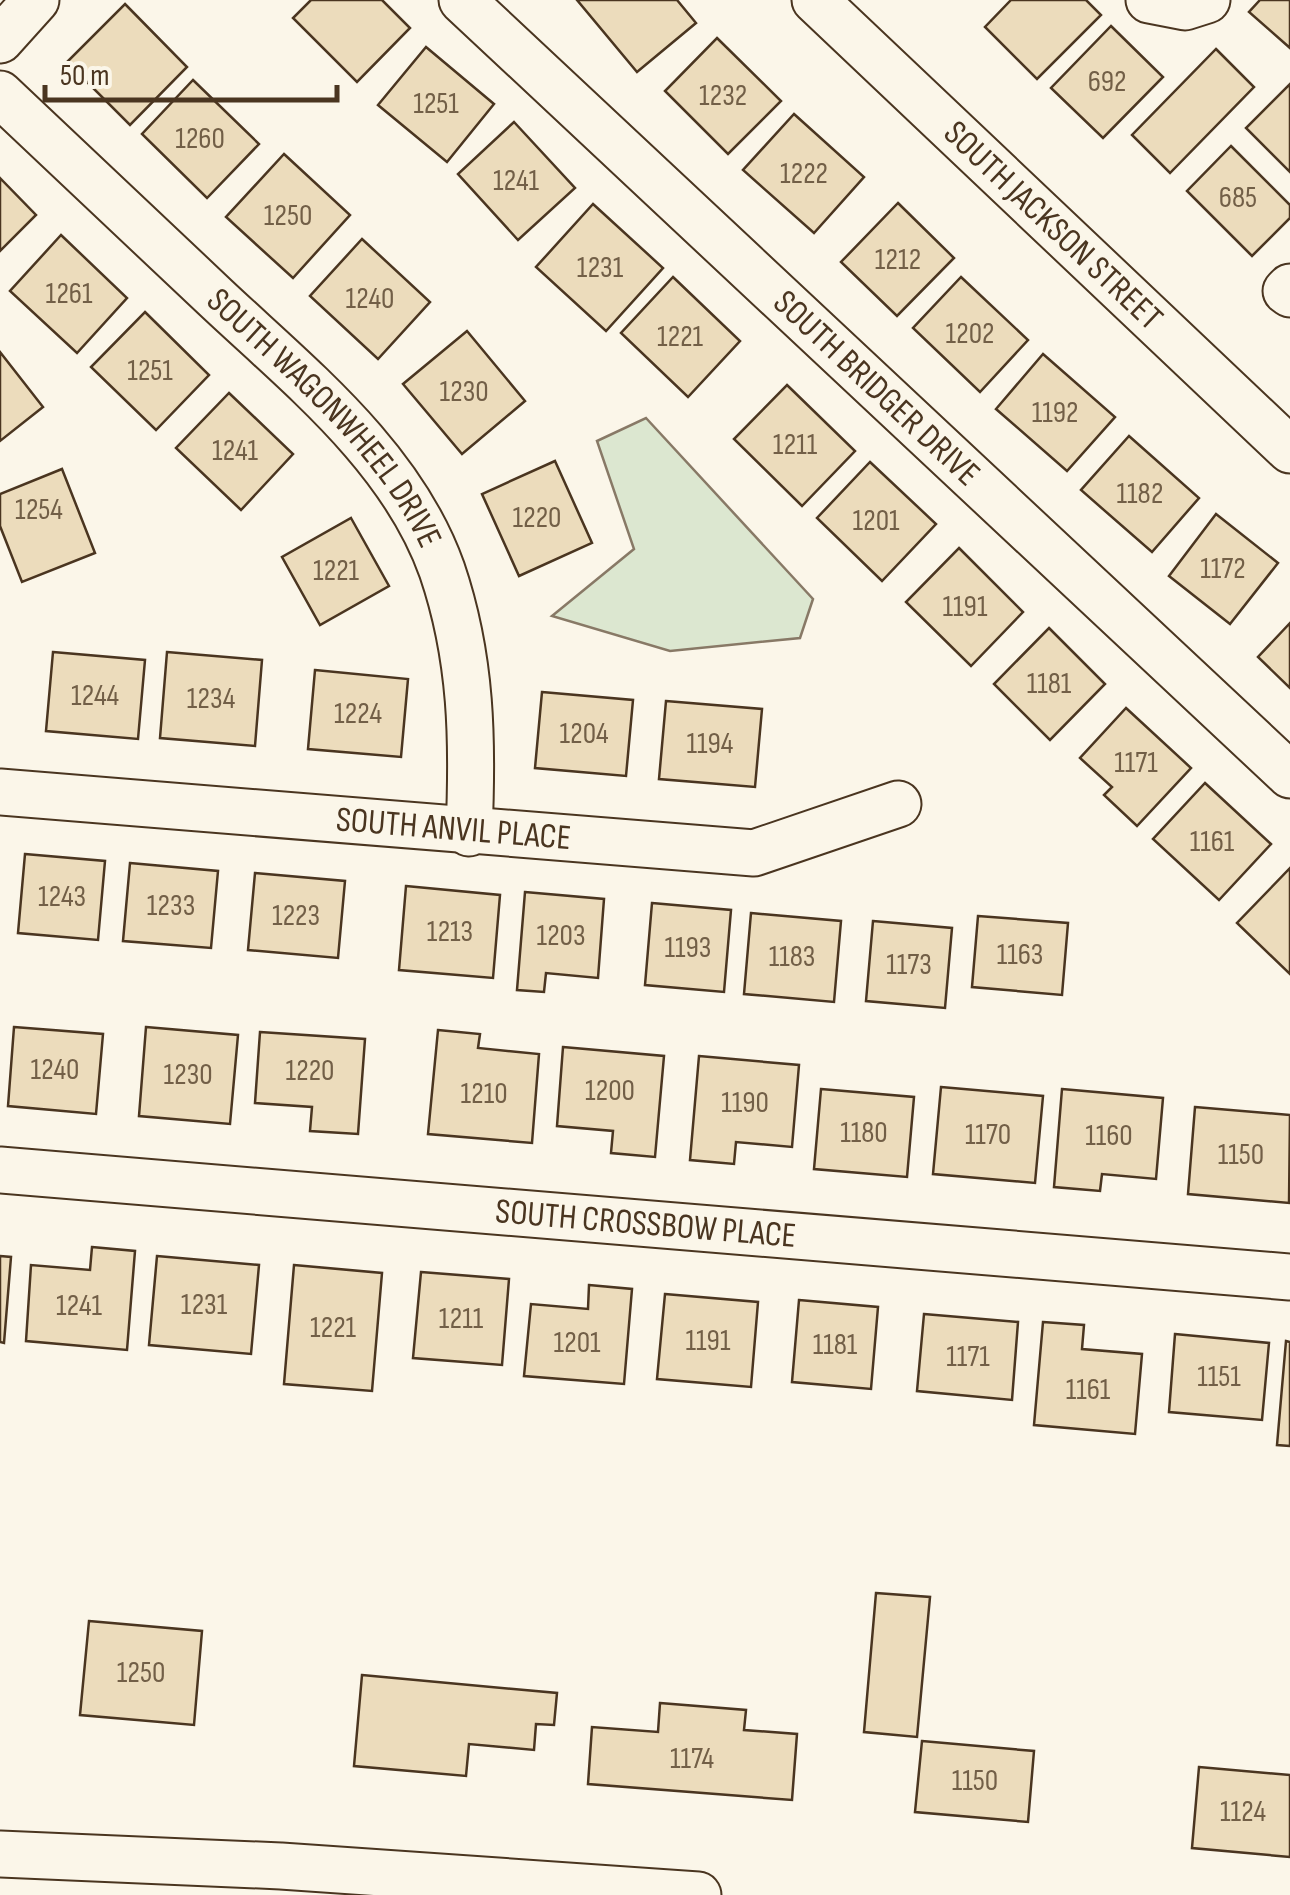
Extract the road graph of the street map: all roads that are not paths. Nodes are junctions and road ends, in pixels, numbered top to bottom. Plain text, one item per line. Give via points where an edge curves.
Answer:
1 (36, 0) edge
2 (462, 0) edge
3 (816, 0) edge
4 (1150, 0) edge
5 (1207, 0) edge
6 (0, 40) edge
7 (0, 94) edge
8 (1290, 450) edge
9 (1290, 776) edge
10 (0, 792) edge
11 (898, 804) dead end
12 (469, 832) junction
13 (0, 1170) edge
14 (1290, 1277) edge
15 (0, 1854) edge
16 (280, 1881) edge
17 (698, 1895) edge

1 - 6 street
2 - 9 street, SOUTH BRIDGER DRIVE
3 - 8 street, SOUTH JACKSON STREET
4 - 5 street via 1185,7
7 - 12 street, SOUTH WAGONWHEEL DRIVE via 342,416 396,483 441,567 466,654 474,729
10 - 12 street, SOUTH ANVIL PLACE
11 - 12 street, SOUTH ANVIL PLACE via 754,853
13 - 14 street, SOUTH CROSSBOW PLACE
15 - 16 street
16 - 17 street

